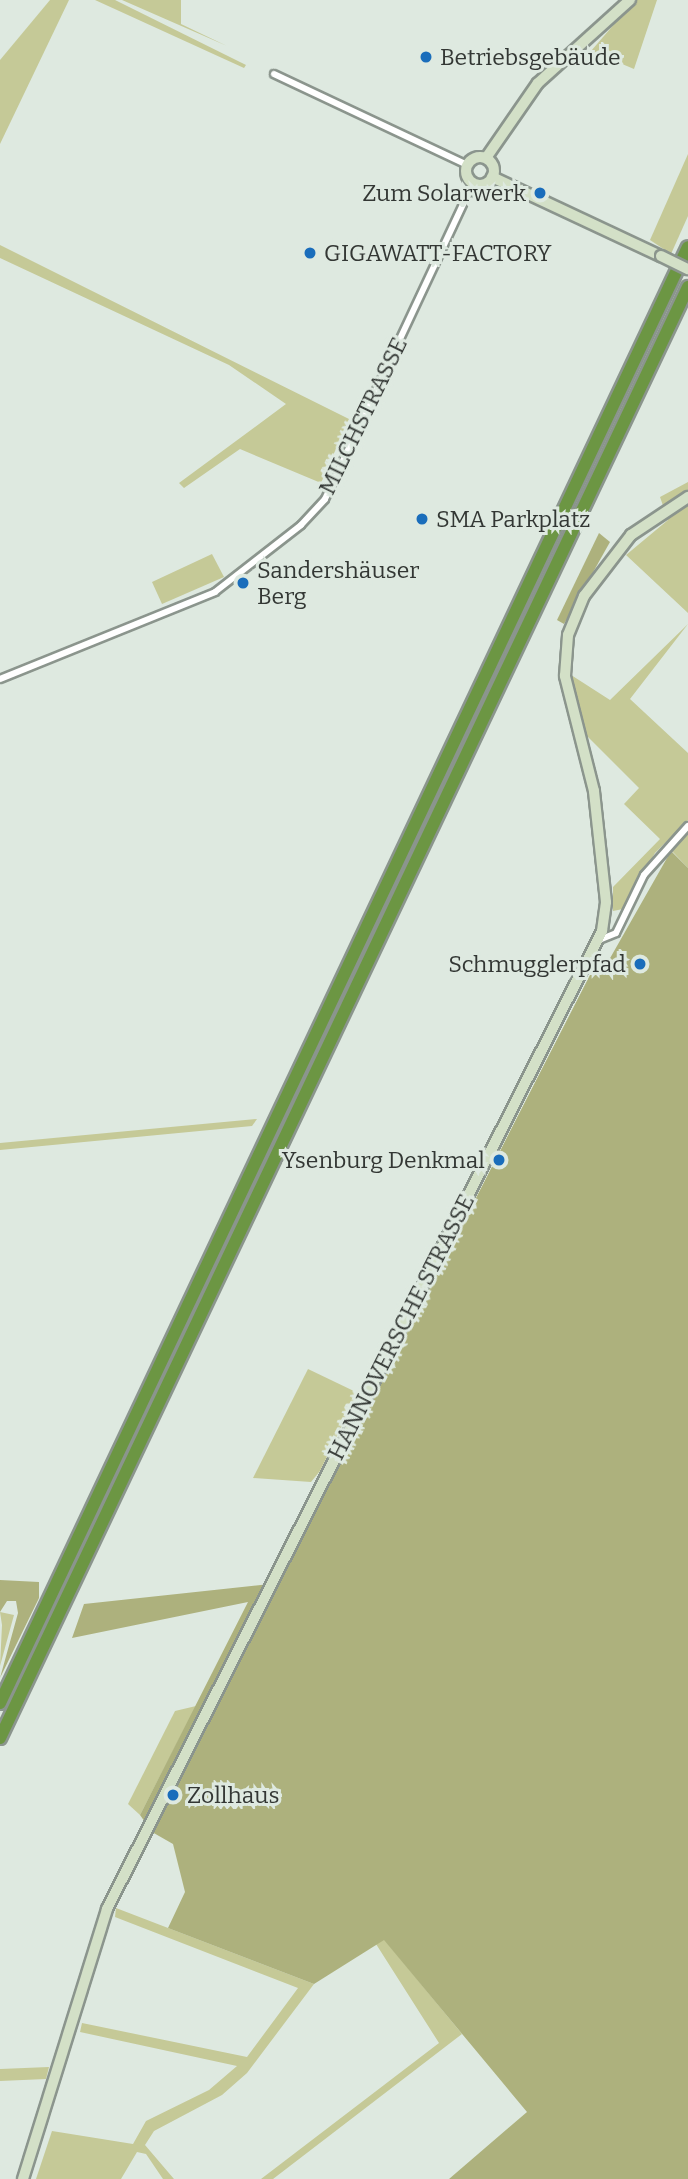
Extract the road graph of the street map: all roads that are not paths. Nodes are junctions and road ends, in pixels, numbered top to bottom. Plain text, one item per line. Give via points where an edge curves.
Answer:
1 (630, 0) edge
2 (274, 74) dead end
3 (486, 158) junction
4 (467, 165) junction
5 (492, 177) junction
6 (473, 183) junction
7 (688, 247) edge
8 (688, 269) edge
9 (688, 287) edge
10 (688, 497) edge
11 (0, 679) edge
12 (688, 826) edge
13 (599, 940) junction
14 (0, 1703) edge
15 (0, 1738) edge
16 (23, 2179) edge

1 - 3 main road via 538,83
2 - 4 street
3 - 4 main road
3 - 5 main road
4 - 6 main road
5 - 6 main road
5 - 8 main road, bridge
6 - 11 street, MILCHSTRASSE via 325,499 301,524 215,592
7 - 14 highway
9 - 15 highway
10 - 13 main road, HANNOVERSCHE STRASSE via 654,514 617,551 579,605 566,645 566,687 591,778 604,883
12 - 13 street via 644,875 616,933
13 - 16 main road, HANNOVERSCHE STRASSE via 112,1898

